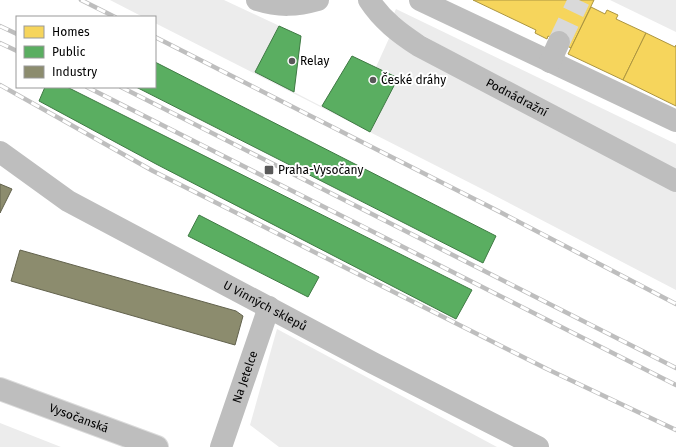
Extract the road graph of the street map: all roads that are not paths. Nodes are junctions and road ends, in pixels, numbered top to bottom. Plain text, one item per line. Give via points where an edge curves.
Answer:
1 (257, 0) edge
2 (318, 0) edge
3 (369, 0) edge
4 (420, 0) edge
5 (559, 42) tunnel mouth
6 (550, 62) junction
7 (676, 121) edge
8 (0, 152) edge
9 (676, 181) edge
10 (269, 307) junction
11 (0, 389) edge
12 (157, 447) edge
13 (221, 447) edge
14 (538, 447) edge

1 - 2 street via 298,6
3 - 9 street, Podnádražní via 387,23 419,46
4 - 6 street
5 - 6 street
6 - 7 street
8 - 10 street, U Vinných sklepů via 68,201
10 - 13 street, Na Jetelce
10 - 14 street, U Vinných sklepů
11 - 12 street, Vysočanská

